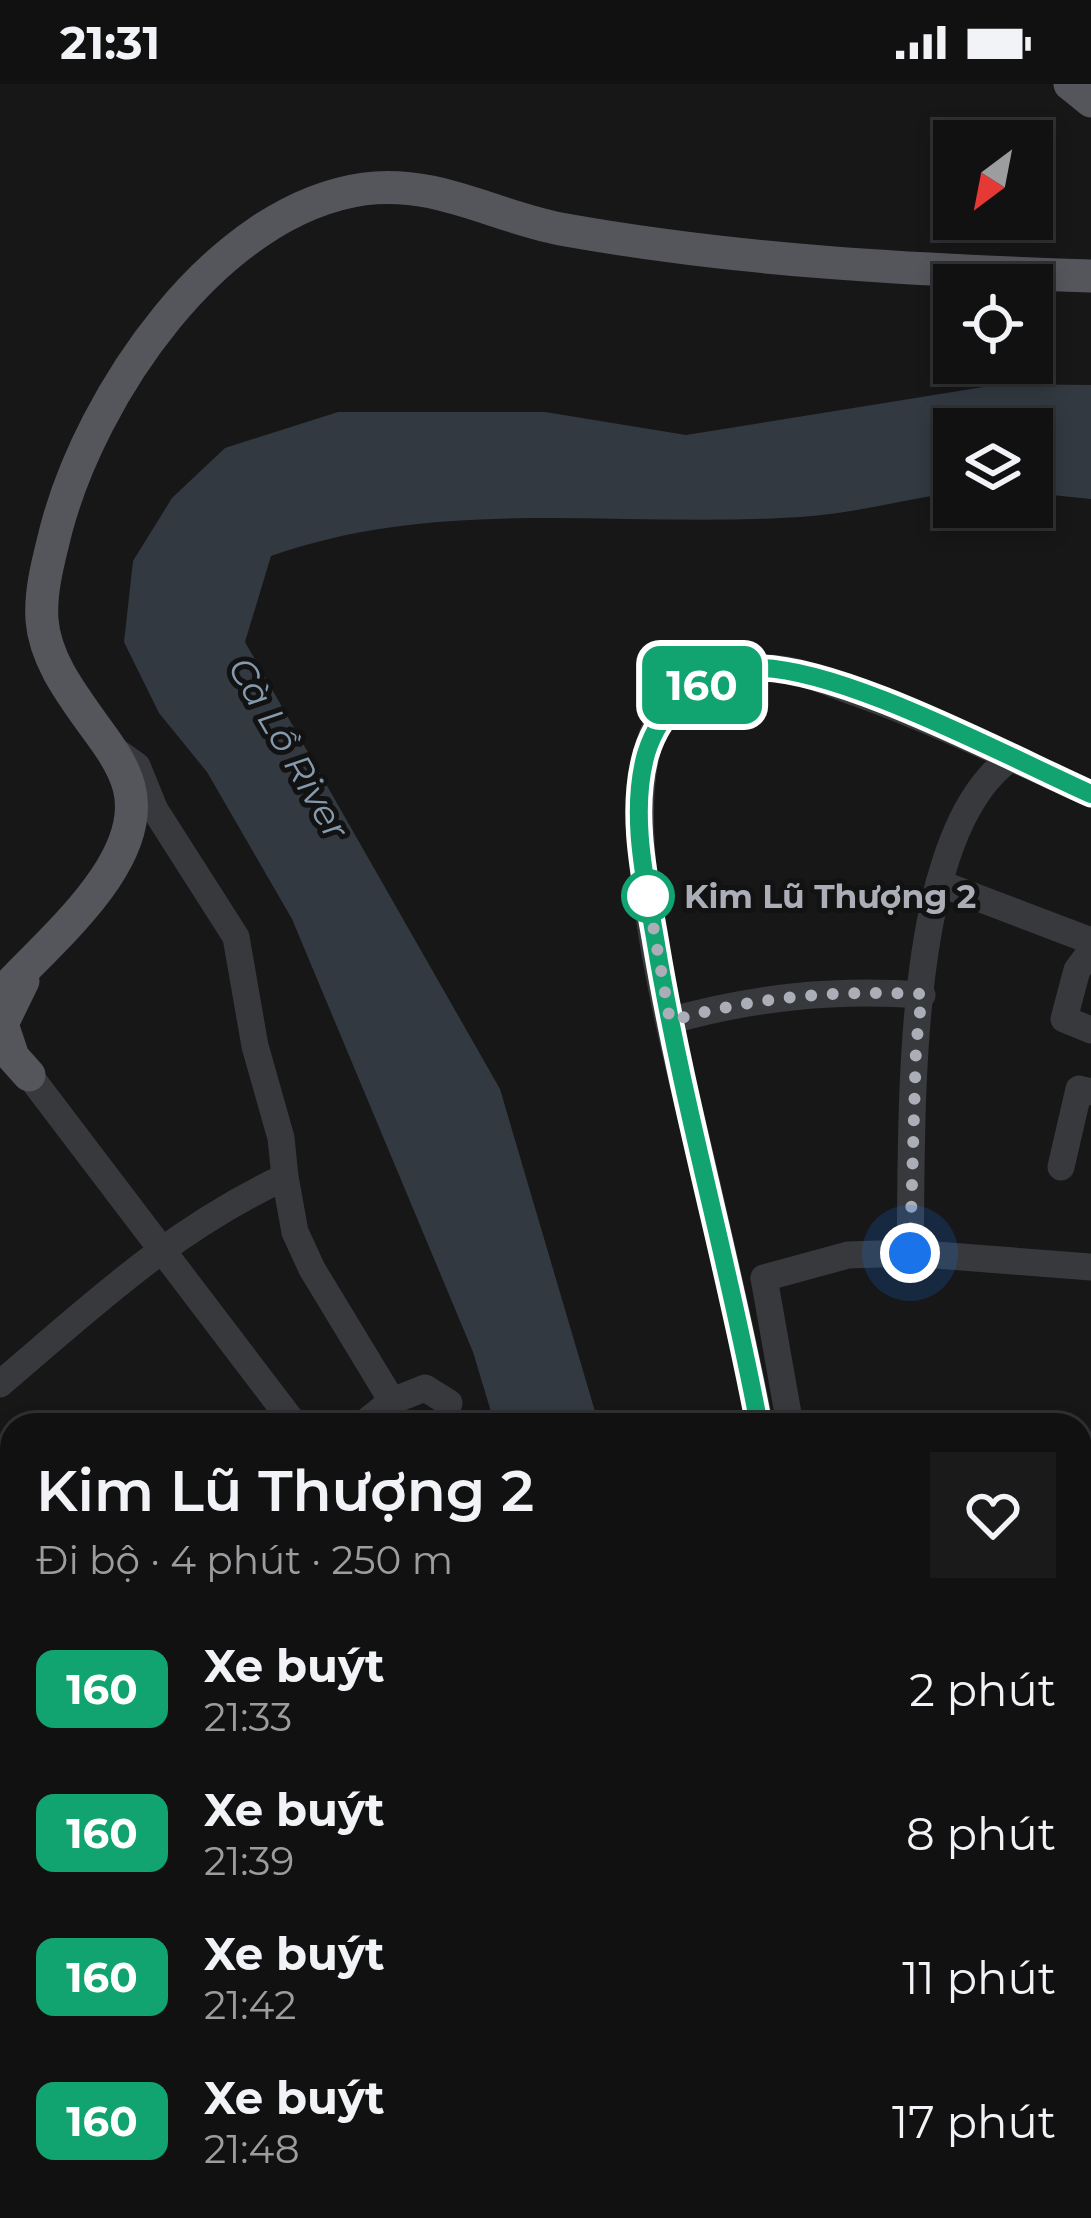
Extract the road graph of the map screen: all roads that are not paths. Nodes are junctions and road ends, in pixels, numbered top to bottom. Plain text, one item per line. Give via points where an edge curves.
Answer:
1 (1070, 84) edge
2 (1091, 100) edge
3 (1091, 276) edge
4 (107, 744) junction
5 (1011, 758) junction
6 (1091, 794) edge
7 (939, 883) junction
8 (1091, 941) edge
9 (1091, 950) edge
10 (38, 951) junction
11 (0, 994) edge
12 (922, 994) junction
13 (670, 1021) junction
14 (1091, 1030) edge
15 (28, 1075) joint
16 (1091, 1092) edge
17 (1061, 1167) dead end
18 (285, 1177) junction
19 (162, 1246) junction
20 (910, 1253) junction
21 (1091, 1267) edge
22 (764, 1278) junction
23 (744, 1342) junction
24 (0, 1384) edge
25 (392, 1400) junction
26 (449, 1403) dead end
27 (287, 1413) edge
28 (376, 1413) edge
29 (758, 1413) edge
30 (788, 1413) edge

1 - 2 main road
3 - 4 main road via 886,269 668,245 560,229 430,189 360,189 304,208 242,247 164,319 107,400 77,463 44,575 42,619 49,652
4 - 10 main road via 129,787 128,836 113,868
4 - 18 street via 137,766 154,810 236,937
5 - 6 street
5 - 7 street via 983,781 959,818
5 - 13 street via 907,711 774,668 745,668 678,698 656,725 640,794 641,852
7 - 8 street
7 - 12 street
9 - 14 street via 1064,1019
10 - 11 main road
10 - 15 main road via 2,1024
12 - 13 street via 844,990 739,1001
12 - 20 street
13 - 23 street
15 - 19 street
16 - 17 street via 1079,1089
18 - 19 street
18 - 25 street via 312,1270
19 - 24 street
19 - 27 street
20 - 21 street
20 - 22 street via 848,1256
22 - 23 street
22 - 30 street
23 - 29 street
25 - 26 street via 425,1388
25 - 28 street

